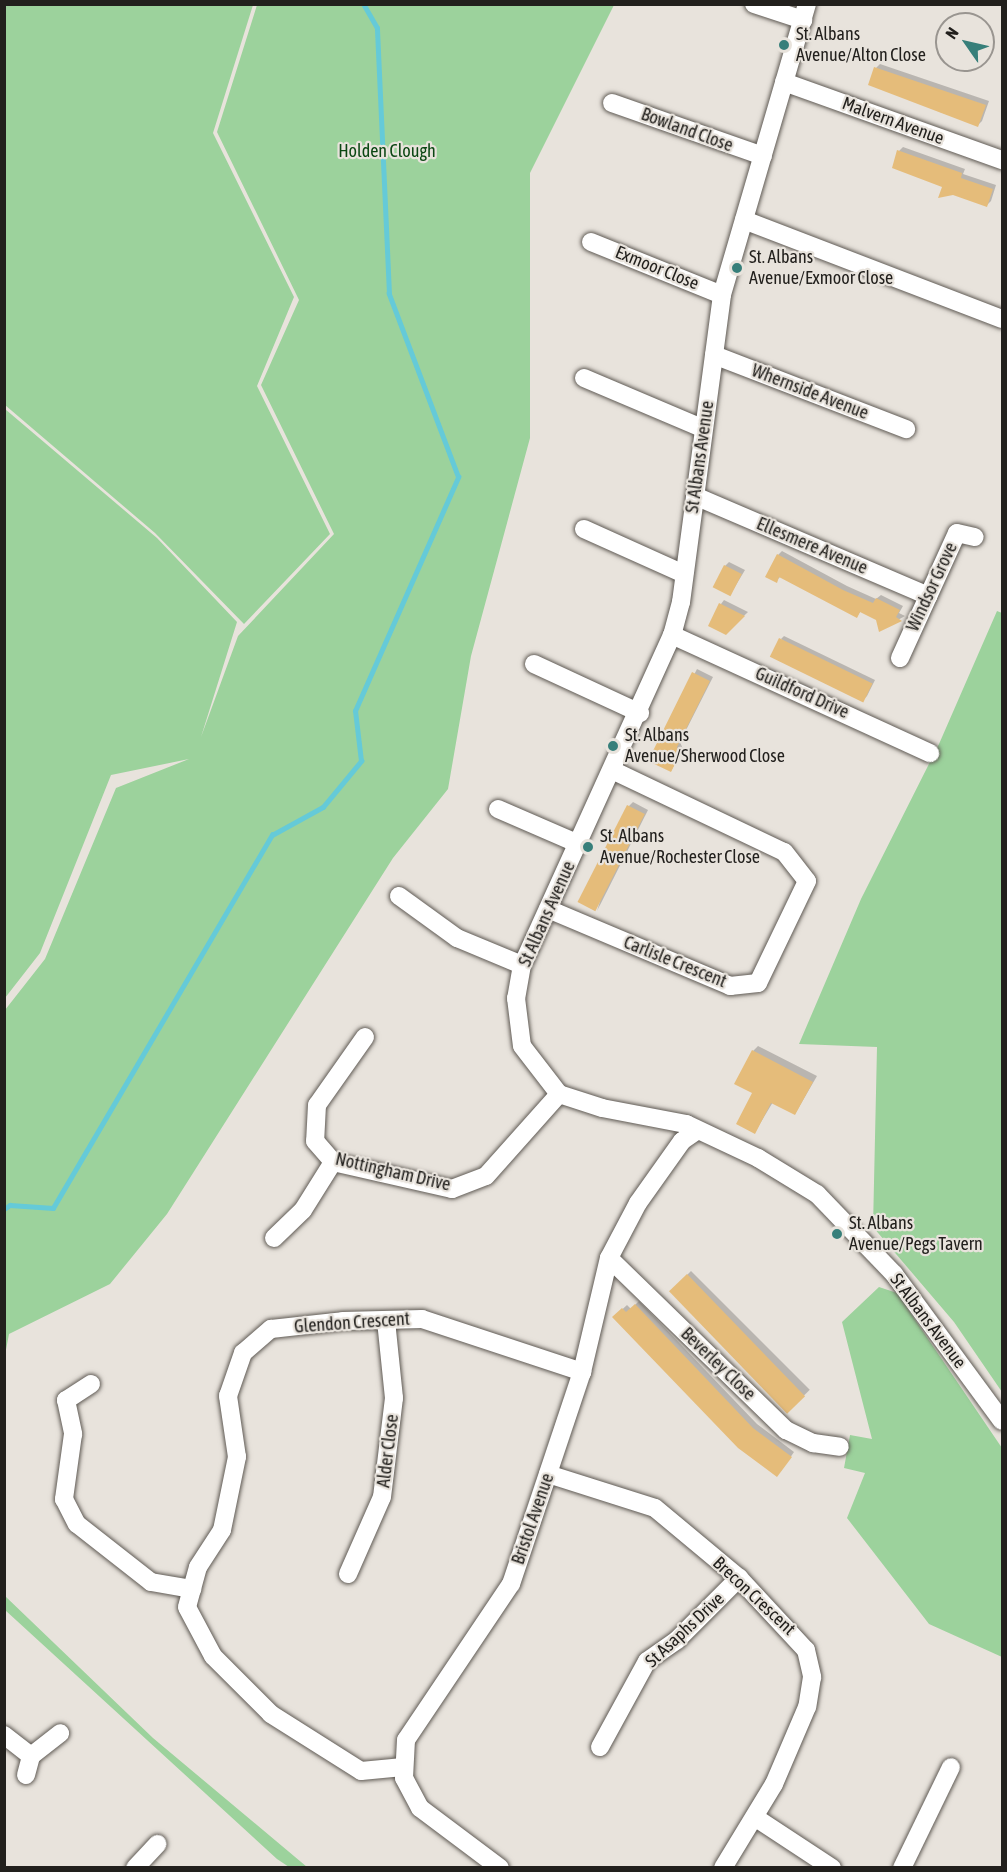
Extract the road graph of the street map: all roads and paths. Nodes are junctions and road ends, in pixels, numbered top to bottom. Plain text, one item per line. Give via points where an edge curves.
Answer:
1 (754, 4) edge
2 (805, 12) edge
3 (784, 82) junction
4 (612, 103) dead end
5 (763, 156) junction
6 (1002, 160) edge
7 (744, 220) junction
8 (591, 242) dead end
9 (722, 295) junction
10 (1002, 319) edge
11 (714, 355) junction
12 (584, 378) dead end
13 (704, 429) junction
14 (906, 429) dead end
15 (695, 496) junction
16 (584, 529) dead end
17 (975, 537) dead end
18 (684, 574) junction
19 (928, 596) junction
20 (672, 635) junction
21 (900, 658) dead end
22 (534, 664) dead end
23 (640, 713) junction
24 (930, 753) dead end
25 (614, 771) junction
26 (498, 808) dead end
27 (579, 844) junction
28 (399, 897) dead end
29 (548, 909) junction
30 (522, 965) junction
31 (365, 1038) dead end
32 (559, 1094) junction
33 (698, 1130) junction
34 (333, 1162) junction
35 (274, 1238) dead end
36 (609, 1258) junction
37 (386, 1321) junction
38 (582, 1372) junction
39 (91, 1384) dead end
40 (1002, 1421) edge
41 (840, 1447) dead end
42 (548, 1474) junction
43 (348, 1574) dead end
44 (739, 1578) junction
45 (192, 1589) junction
46 (60, 1733) dead end
47 (4, 1735) edge
48 (600, 1747) dead end
49 (31, 1756) junction
50 (403, 1767) junction
51 (951, 1767) dead end
52 (26, 1776) dead end
53 (756, 1818) junction
54 (500, 1868) edge
55 (723, 1868) edge
56 (832, 1868) edge
57 (902, 1868) edge

1 - 2 street
2 - 3 street, St Albans Avenue
3 - 5 street, St Albans Avenue
3 - 6 street, Malvern Avenue
4 - 5 street, Bowland Close
5 - 7 street, St Albans Avenue
7 - 9 street, St Albans Avenue
7 - 10 street
8 - 9 street, Exmoor Close
9 - 11 street, St Albans Avenue
11 - 13 street, St Albans Avenue
11 - 14 street, Whernside Avenue
12 - 13 street
13 - 15 street, St Albans Avenue
15 - 18 street, St Albans Avenue
15 - 19 street, Ellesmere Avenue
16 - 18 street
17 - 19 street, Windsor Grove via 957,533
18 - 20 street, St Albans Avenue
19 - 21 street, Windsor Grove
20 - 23 street, St Albans Avenue
20 - 24 street, Guildford Drive
22 - 23 street
23 - 25 street, St Albans Avenue
25 - 27 street, St Albans Avenue
25 - 29 street, Carlisle Crescent via 784,852 807,881 758,983 730,986
26 - 27 street
27 - 29 street, St Albans Avenue
28 - 30 street via 457,938
29 - 30 street, St Albans Avenue
30 - 32 street, St Albans Avenue via 516,998 522,1046
31 - 34 street, Nottingham Drive via 317,1105 315,1142
32 - 33 street, St Albans Avenue
32 - 34 street, Nottingham Drive via 486,1176 452,1189
33 - 36 street, Bristol Avenue via 682,1141 638,1203
33 - 40 street, St Albans Avenue via 758,1158 817,1194 894,1274
34 - 35 street via 303,1210
36 - 38 street, Bristol Avenue
36 - 41 street, Beverley Close via 786,1430 813,1443
37 - 38 street, Glendon Crescent via 422,1319
37 - 43 street, Alder Close via 394,1398 382,1497
37 - 45 street, Glendon Crescent via 271,1329 243,1353 228,1396 237,1457 222,1530 198,1567
38 - 42 street, Bristol Avenue
39 - 45 street via 66,1401 73,1434 64,1499 77,1524 151,1582
42 - 44 street, Brecon Crescent via 655,1508
42 - 50 street, Bristol Avenue via 511,1584 414,1724 406,1740
44 - 48 street, St Asaphs Drive via 677,1640 647,1662
44 - 53 street, Brecon Crescent via 801,1640 812,1677 795,1738
45 - 50 street, Glendon Crescent via 187,1606 213,1656 271,1714 361,1771
46 - 49 street
47 - 49 street
49 - 52 street
50 - 54 street, Bristol Avenue via 407,1788 420,1808
51 - 57 street
53 - 55 street, Brecon Crescent
53 - 56 street

